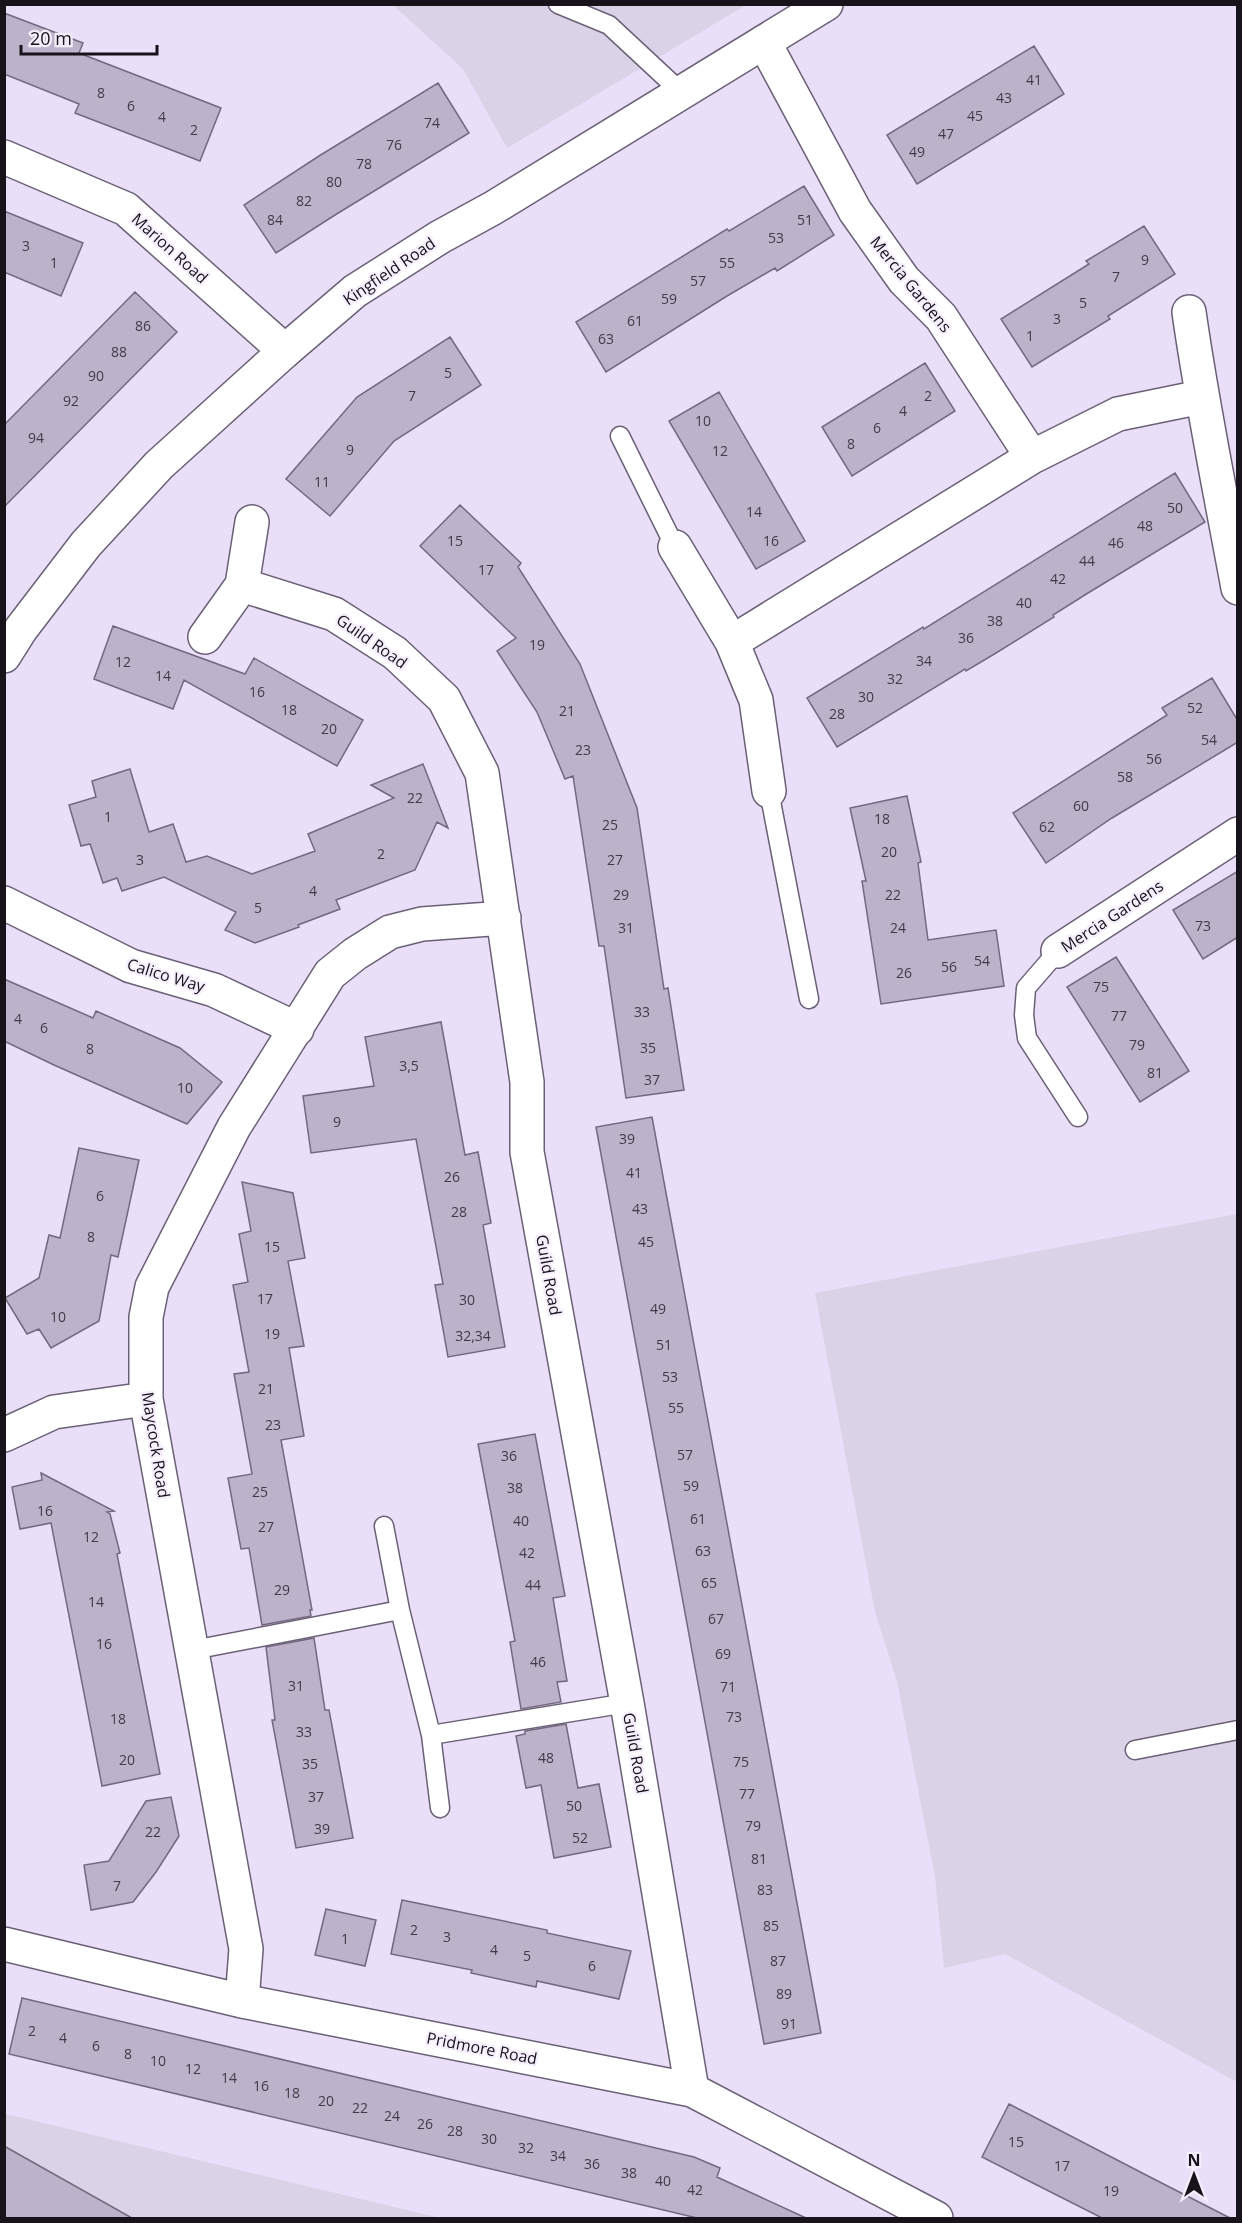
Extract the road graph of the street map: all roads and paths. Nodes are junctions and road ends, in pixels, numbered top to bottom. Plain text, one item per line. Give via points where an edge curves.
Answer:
1 (558, 4) edge
2 (826, 4) edge
3 (764, 42) junction
4 (681, 92) junction
5 (4, 157) edge
6 (1189, 312) dead end
7 (285, 351) junction
8 (1201, 397) junction
9 (620, 436) dead end
10 (1032, 457) junction
11 (252, 522) dead end
12 (675, 547) joint
13 (242, 585) junction
14 (1238, 588) edge
15 (205, 637) dead end
16 (732, 642) junction
17 (4, 657) edge
18 (769, 791) joint
19 (1238, 834) edge
20 (4, 903) edge
21 (504, 918) junction
22 (1058, 951) joint
23 (809, 999) dead end
24 (297, 1029) junction
25 (1078, 1117) dead end
26 (146, 1399) junction
27 (4, 1435) edge
28 (384, 1526) dead end
29 (400, 1610) junction
30 (193, 1650) junction
31 (627, 1703) junction
32 (1238, 1730) edge
33 (431, 1736) junction
34 (1135, 1750) dead end
35 (440, 1808) dead end
36 (4, 1944) edge
37 (242, 2001) junction
38 (692, 2090) junction
39 (936, 2218) edge

1 - 4 lane via 609,25
2 - 3 street, Kingfield Road
3 - 4 street, Kingfield Road
3 - 10 street, Mercia Gardens via 855,211 904,280 940,317
4 - 7 street, Kingfield Road via 355,291
5 - 7 street, Marion Road via 126,209
6 - 8 street
7 - 17 street, Kingfield Road via 159,465 94,535
8 - 10 street via 1118,414
8 - 14 street
9 - 12 lane
10 - 16 street
11 - 13 street
12 - 16 street
13 - 15 street
13 - 21 street, Guild Road via 334,614 395,653 444,699 482,773
16 - 18 street via 756,700
18 - 23 lane
19 - 22 street, Mercia Gardens
20 - 24 street, Calico Way via 131,966 214,990
21 - 24 street, Maycock Road via 422,924 390,932 330,974
21 - 31 street, Guild Road via 527,1082 526,1152
22 - 25 lane, Mercia Gardens via 1026,988 1024,1015 1028,1038
24 - 26 street, Maycock Road via 234,1127 152,1287 146,1317
26 - 27 street via 54,1412
26 - 30 street, Maycock Road
28 - 29 lane
29 - 30 lane
29 - 33 lane
30 - 37 street, Maycock Road via 246,1949
31 - 33 lane
31 - 38 street, Guild Road
32 - 34 lane
33 - 35 lane
36 - 37 street, Pridmore Road
37 - 38 street, Pridmore Road
38 - 39 street, Pridmore Road

